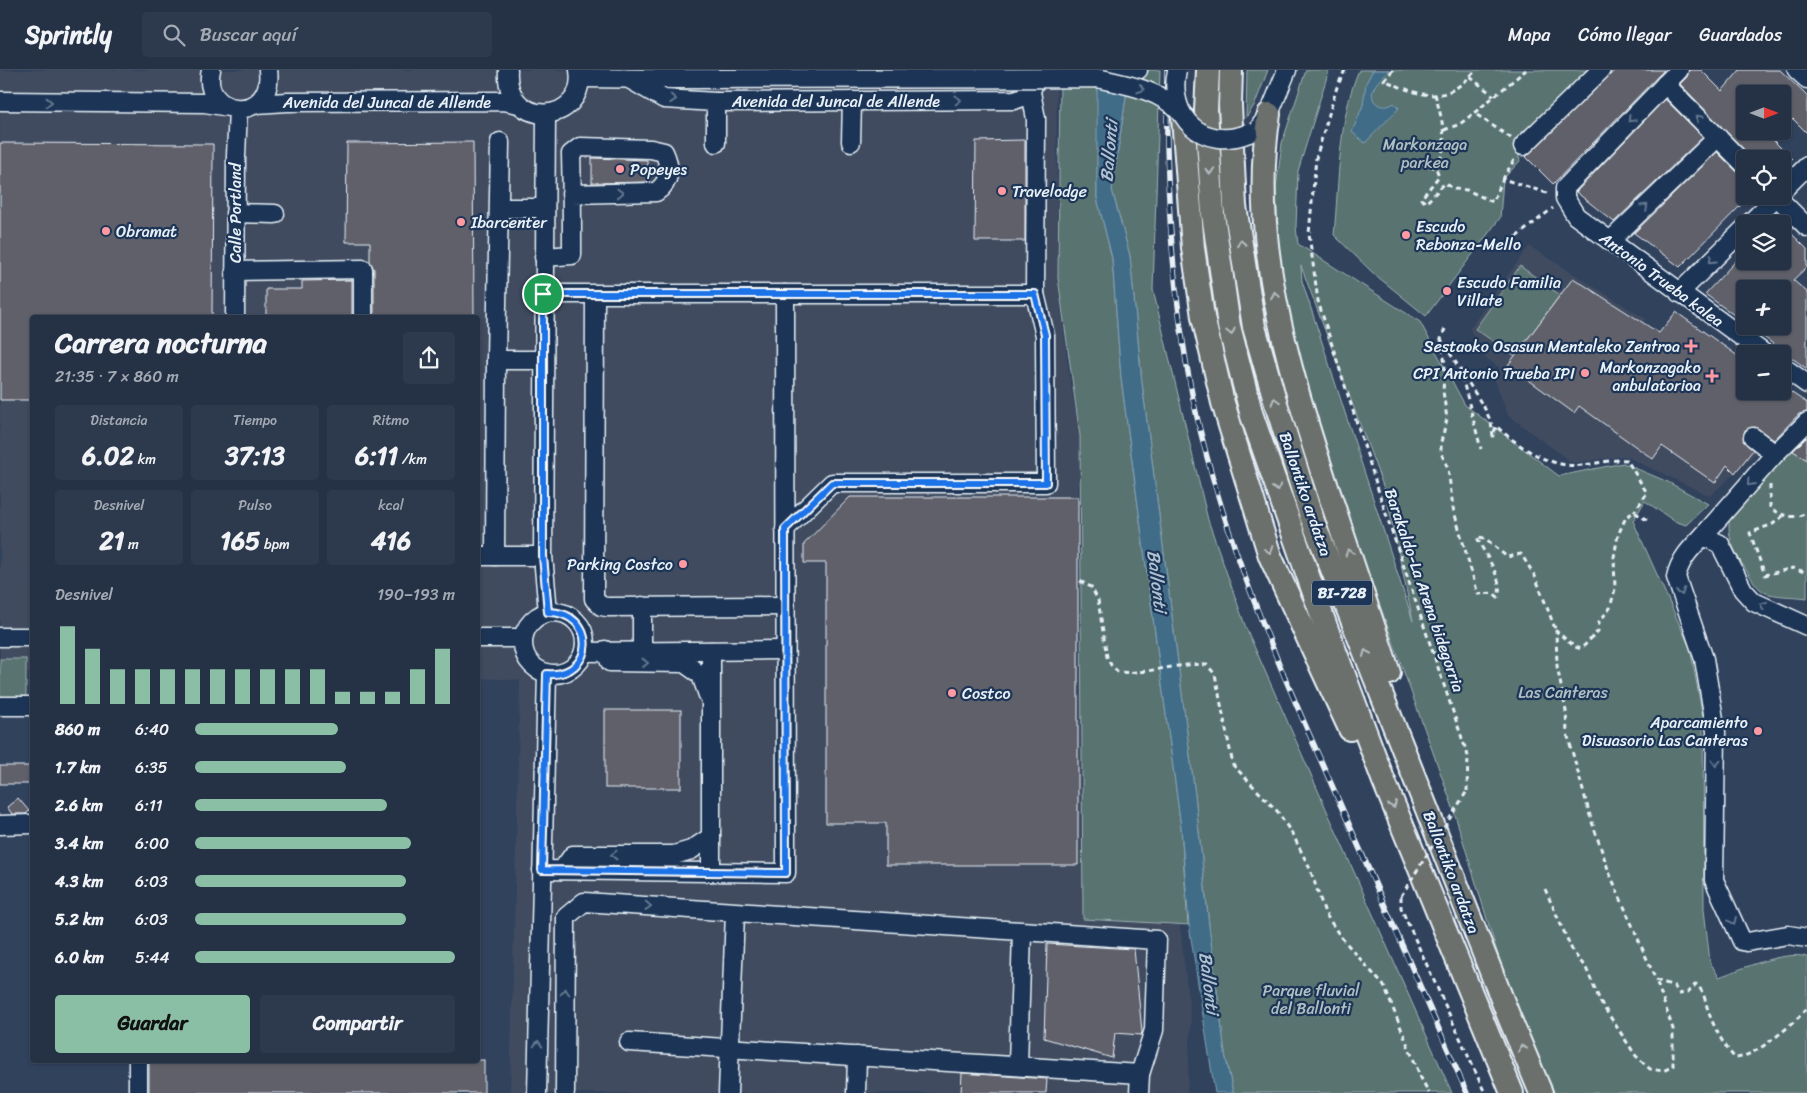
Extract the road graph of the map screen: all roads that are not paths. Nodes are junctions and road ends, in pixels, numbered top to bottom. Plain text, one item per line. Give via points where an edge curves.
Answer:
1 (211, 70) edge
2 (268, 70) edge
3 (508, 70) edge
4 (1033, 70) edge
5 (1138, 70) edge
6 (1177, 70) edge
7 (1208, 70) edge
8 (1232, 70) edge
9 (1287, 70) edge
10 (1601, 70) edge
11 (1679, 70) edge
12 (1797, 70) edge
13 (580, 74) edge
14 (637, 74) edge
15 (1097, 78) junction
16 (1807, 80) edge
17 (1665, 84) junction
18 (1031, 92) junction
19 (0, 101) edge
20 (852, 101) junction
21 (716, 102) junction
22 (256, 104) junction
23 (519, 104) junction
24 (233, 108) junction
25 (546, 114) junction
26 (1269, 114) junction
27 (1181, 115) junction
28 (1718, 137) junction
29 (500, 142) dead end
30 (716, 142) dead end
31 (851, 142) dead end
32 (1523, 146) dead end
33 (1736, 156) edge
34 (1807, 166) edge
35 (1791, 182) edge
36 (571, 194) junction
37 (1768, 205) edge
38 (1787, 205) edge
39 (500, 208) junction
40 (544, 208) junction
41 (235, 213) junction
42 (275, 214) dead end
43 (1758, 215) edge
44 (1807, 227) edge
45 (1736, 237) edge
46 (1610, 241) junction
47 (544, 256) junction
48 (235, 271) junction
49 (1679, 292) junction
50 (543, 294) junction
51 (595, 294) junction
52 (785, 294) junction
53 (1035, 294) junction
54 (235, 315) edge
55 (363, 315) edge
56 (1753, 345) edge
57 (496, 360) junction
58 (543, 360) junction
59 (1791, 372) edge
60 (1807, 384) edge
61 (1807, 422) edge
62 (1753, 437) dead end
63 (1775, 454) junction
64 (785, 529) junction
65 (1704, 536) junction
66 (486, 556) edge
67 (543, 556) junction
68 (642, 606) junction
69 (785, 606) junction
70 (548, 612) junction
71 (1807, 626) edge
72 (1, 636) edge
73 (30, 636) edge
74 (480, 638) edge
75 (523, 638) junction
76 (605, 650) junction
77 (642, 650) junction
78 (785, 650) junction
79 (711, 651) junction
80 (584, 652) junction
81 (547, 674) junction
82 (711, 705) junction
83 (0, 706) edge
84 (30, 706) edge
85 (1383, 779) junction
86 (1418, 783) junction
87 (30, 824) edge
88 (0, 825) edge
89 (711, 837) junction
90 (542, 870) junction
91 (562, 870) junction
92 (711, 872) junction
93 (735, 913) junction
94 (1022, 932) junction
95 (1807, 938) edge
96 (629, 1042) dead end
97 (730, 1048) junction
98 (857, 1056) junction
99 (138, 1063) edge
100 (1018, 1065) junction
101 (1140, 1074) junction
102 (138, 1093) edge
103 (536, 1093) edge
104 (565, 1093) edge
105 (728, 1093) edge
106 (856, 1093) edge
107 (1139, 1093) edge
108 (1512, 1093) edge
109 (1541, 1093) edge

1 - 24 street via 210,87 214,95
2 - 22 street via 267,89
3 - 23 street via 511,94
4 - 18 street
5 - 15 street
6 - 27 street, bridge via 1175,92
7 -> 85 main road, Ballontiko ardatza / BI-728 via 1206,110 1213,214 1229,326 1252,416 1322,618
86 -> 8 main road, Ballontiko ardatza / BI-728 via 1311,516 1254,327 1235,206 1230,105
9 - 26 street
10 - 32 street
11 - 17 street
12 - 16 street
13 - 14 street, Avenida del Juncal de Allende
13 - 25 street via 574,99 557,112
14 - 15 street, Avenida del Juncal de Allende, bridge via 675,78
14 -> 21 street, Avenida del Juncal de Allende via 664,99
15 -> 27 street, bridge via 1142,88 1171,102
28 -> 17 street
17 -> 46 street, Antonio Trueba kalea via 1565,188 1565,198 1576,216
20 -> 18 street, Avenida del Juncal de Allende via 1014,100
18 - 53 street via 1036,119
19 -> 24 street via 204,103
20 - 21 street, Avenida del Juncal de Allende
20 - 31 street
21 - 30 street
22 - 23 street, Avenida del Juncal de Allende via 484,101
22 - 24 street, Avenida del Juncal de Allende
23 - 25 street, Avenida del Juncal de Allende via 526,110
24 - 41 street, Calle Portland
25 - 40 street
26 - 27 street, bridge via 1264,123 1248,133 1223,139 1205,134
86 -> 26 main road via 1394,689 1294,383 1275,296 1265,221 1263,161
27 -> 85 main road via 1203,317 1223,403 1270,556 1363,758
28 - 33 street
46 -> 28 street
29 - 39 street
34 - 35 street
36 -> 36 street via 656,192 668,178 668,162 664,152 651,148 580,147 571,154
36 - 47 street via 572,256
37 - 43 street
38 - 44 street
39 - 40 street
39 - 57 street
40 - 47 street
41 - 42 street
41 - 48 street, Calle Portland
45 -> 49 street
46 - 49 street, Antonio Trueba kalea
47 - 50 street
48 - 54 street, Calle Portland
48 - 55 street via 363,269
49 - 56 street, Antonio Trueba kalea
50 - 51 street
50 - 58 street
51 - 52 street
51 - 68 street via 594,600 601,606
52 - 53 street
52 - 64 street
53 - 64 street via 1045,335 1046,483 832,483
57 - 58 street
57 - 66 street
58 - 67 street
59 - 60 street
61 - 63 street
62 - 63 street
63 -> 65 street
64 - 69 street
71 -> 65 street via 1754,602 1744,590 1720,544
65 -> 95 street via 1690,548 1678,567 1676,577 1704,659 1716,731 1714,880 1742,941 1788,935
66 - 67 street
67 - 70 street
68 - 69 street
68 - 77 street
69 - 78 street
70 - 75 street via 532,621
70 - 80 street via 566,614 580,626
72 - 73 street
74 - 75 street
75 - 81 street via 523,647 531,664
76 - 77 street
76 - 80 street
76 -> 82 street via 610,662 684,663 702,674
77 - 79 street
78 - 79 street
78 - 92 street via 786,873
79 - 82 street
80 - 81 street via 570,670
81 - 90 street
82 - 89 street
83 - 84 street
85 -> 108 main road, Ballontiko ardatza / BI-728
109 -> 86 main road, Ballontiko ardatza / BI-728 via 1508,1017
87 - 88 street
89 -> 91 street via 691,850 674,855 573,855
89 - 92 street
90 - 91 street
103 -> 90 street
91 - 92 street
93 - 94 street
93 - 97 street
104 -> 93 street via 566,917 584,902
94 - 100 street
94 - 101 street via 1157,940 1154,1030
96 - 97 street
97 - 98 street
97 - 105 street
98 - 100 street
98 - 106 street
99 - 102 street
100 - 101 street
101 - 107 street

